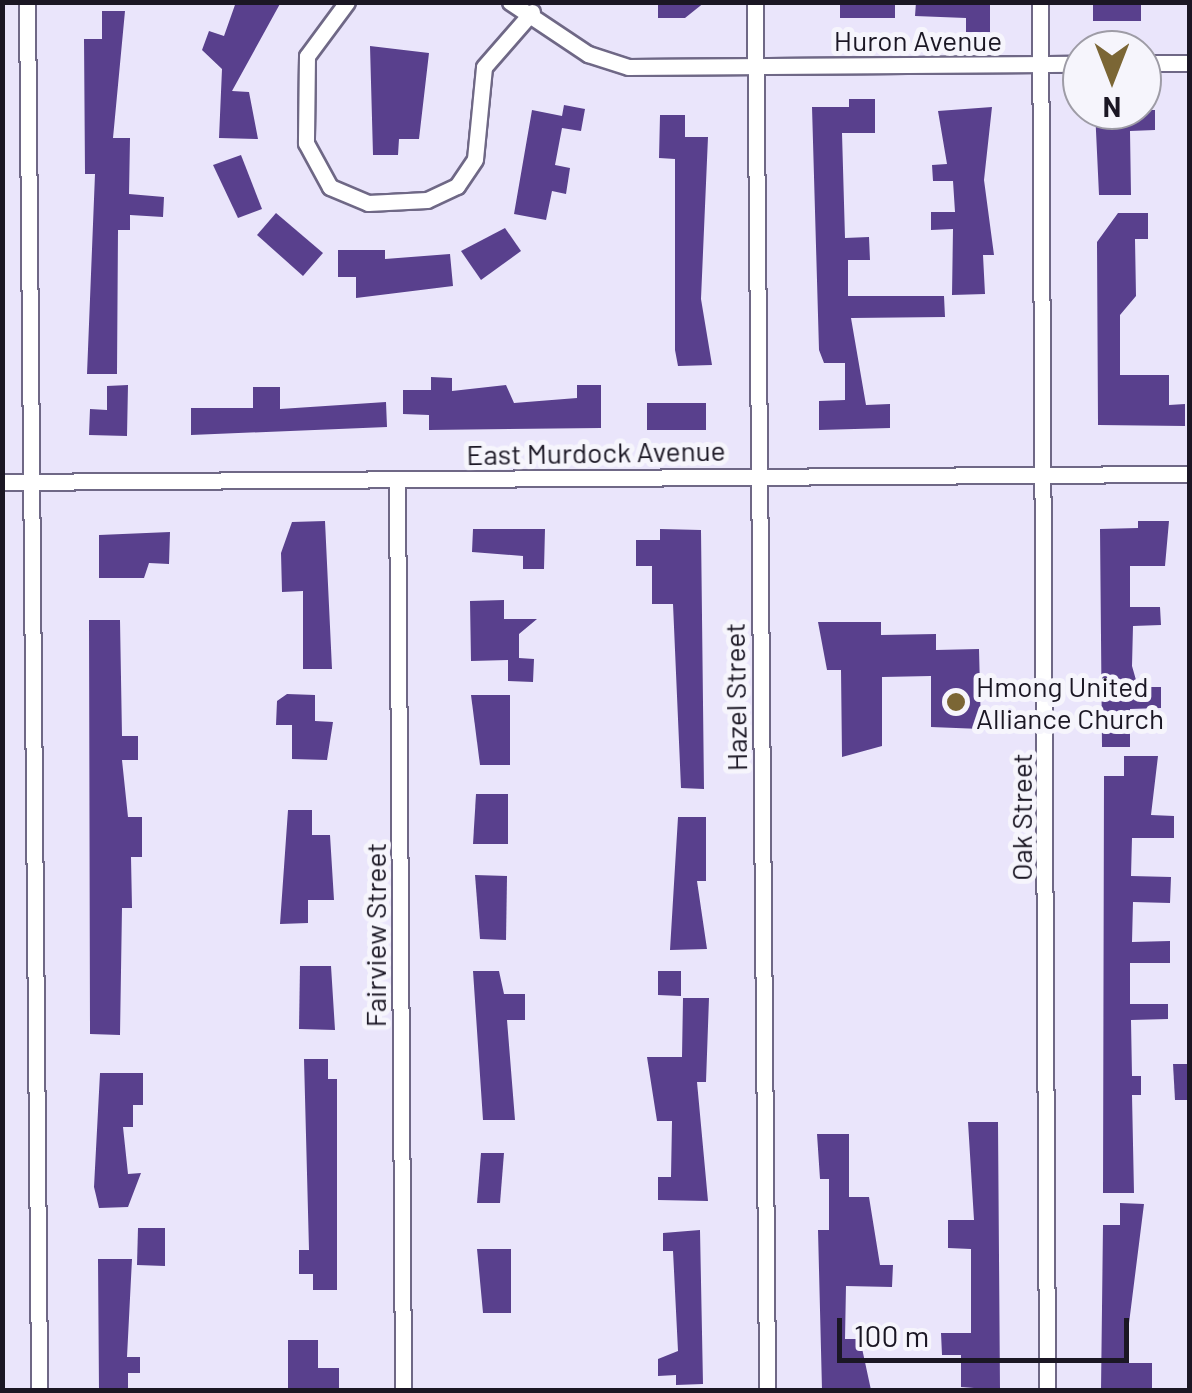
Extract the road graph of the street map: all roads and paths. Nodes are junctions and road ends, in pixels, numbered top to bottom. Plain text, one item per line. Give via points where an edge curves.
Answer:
1 (27, 2) edge
2 (347, 2) edge
3 (510, 2) edge
4 (756, 2) edge
5 (1040, 2) edge
6 (532, 12) junction
7 (1190, 63) edge
8 (1041, 64) junction
9 (1062, 64) edge
10 (1162, 64) edge
11 (755, 65) junction
12 (1045, 473) junction
13 (1190, 474) edge
14 (758, 475) junction
15 (397, 479) junction
16 (2, 482) edge
17 (31, 482) junction
18 (39, 1390) edge
19 (403, 1390) edge
20 (767, 1390) edge
21 (1048, 1390) edge

1 - 17 street
2 - 6 street via 307,56 306,142 330,188 368,203 426,200 457,186 475,159 484,67
3 - 6 street, Huron Avenue
4 - 11 street, Hazel Street
5 - 8 street, Oak Street
6 - 11 street, Huron Avenue via 616,64
7 - 10 street
8 - 9 street, Huron Avenue
8 - 11 street, Huron Avenue
8 - 12 street, Oak Street
11 - 14 street, Hazel Street
12 - 13 street, East Murdock Avenue
12 - 14 street, East Murdock Avenue
12 - 21 street, Oak Street
14 - 15 street, East Murdock Avenue
14 - 20 street, Hazel Street
15 - 17 street, East Murdock Avenue
15 - 19 street, Fairview Street
16 - 17 street, East Murdock Avenue
17 - 18 street

